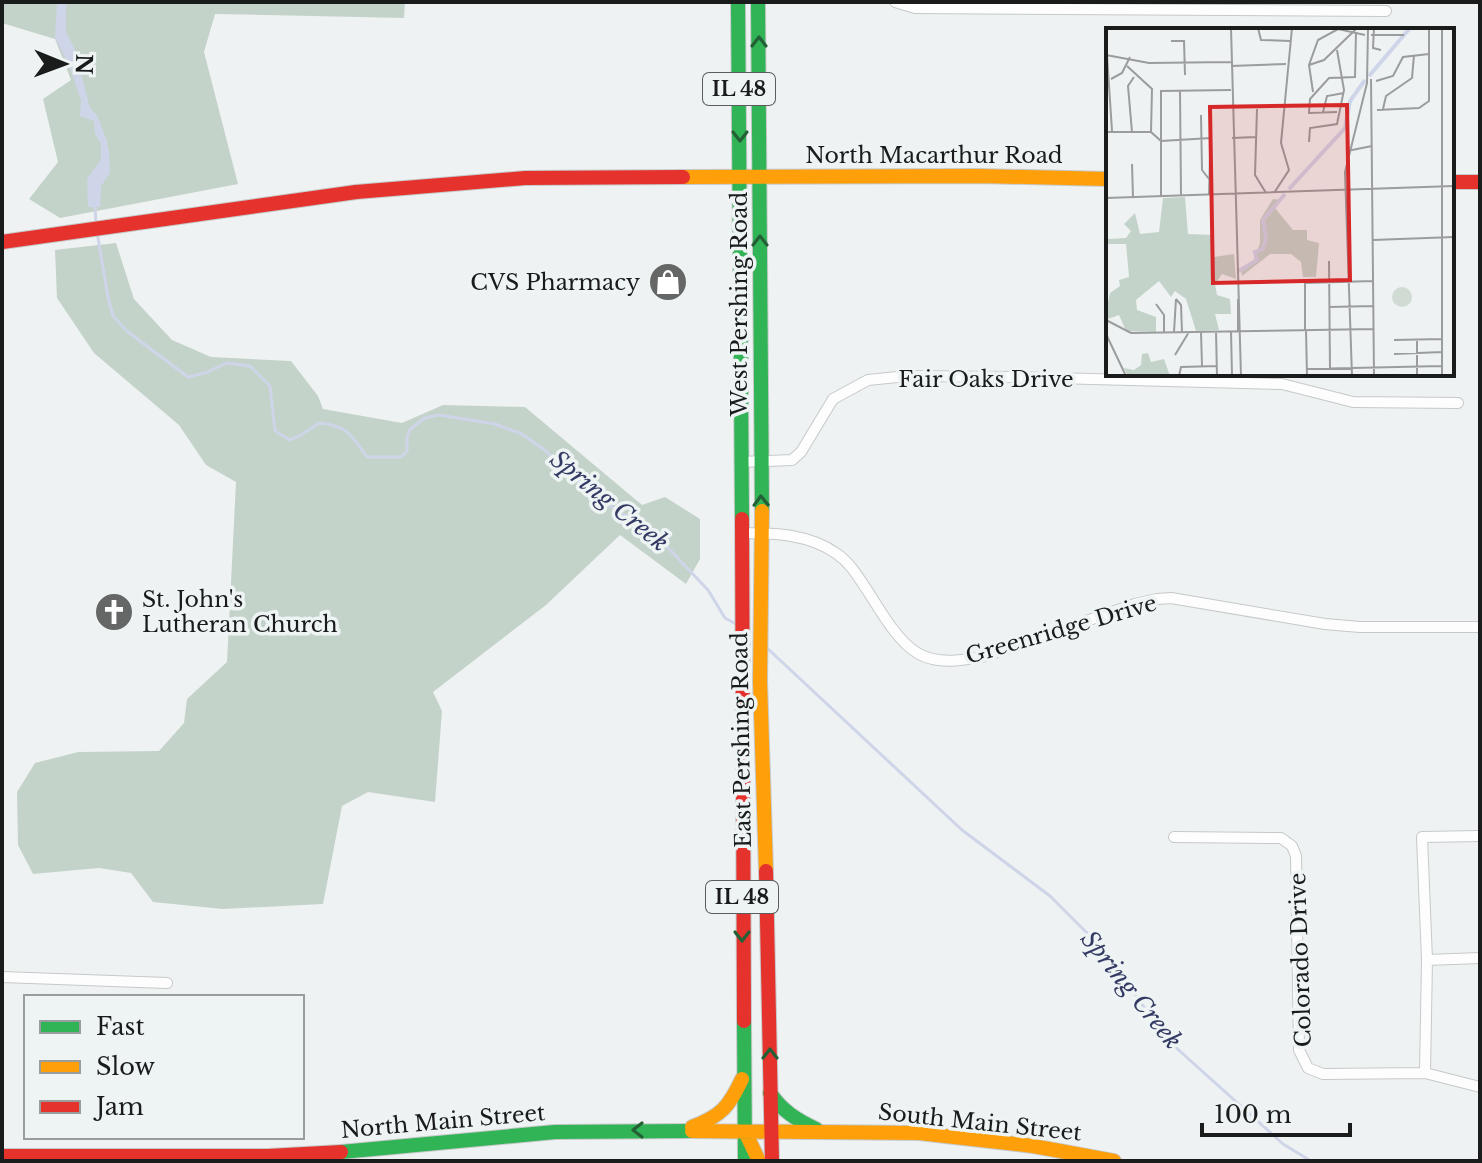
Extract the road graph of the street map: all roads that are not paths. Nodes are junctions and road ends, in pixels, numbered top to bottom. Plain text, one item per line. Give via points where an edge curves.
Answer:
1 (738, 2) edge
2 (758, 2) edge
3 (895, 2) edge
4 (1219, 5) edge
5 (1386, 11) dead end
6 (760, 176) junction
7 (740, 177) junction
8 (1106, 179) edge
9 (1454, 182) edge
10 (1480, 182) edge
11 (2, 242) edge
12 (1224, 378) edge
13 (1458, 403) dead end
14 (761, 461) junction
15 (741, 462) junction
16 (742, 533) junction
17 (762, 533) junction
18 (761, 607) joint
19 (1480, 627) edge
20 (1480, 836) edge
21 (1174, 837) dead end
22 (1480, 958) edge
23 (1427, 960) junction
24 (2, 977) edge
25 (167, 983) dead end
26 (1425, 1073) junction
27 (744, 1074) junction
28 (1480, 1087) edge
29 (770, 1093) junction
30 (684, 1131) junction
31 (744, 1131) junction
32 (771, 1132) junction
33 (821, 1132) junction
34 (2, 1156) edge
35 (1094, 1158) edge
36 (745, 1161) edge
37 (759, 1161) edge
38 (772, 1161) edge
39 (1114, 1161) edge

1 -> 7 main road, West Pershing Road / IL 48
6 -> 2 main road, West Pershing Road / IL 48
3 - 4 street via 915,8
4 - 5 street
6 - 7 main road, North Macarthur Road
6 - 8 main road, North Macarthur Road
14 -> 6 main road, West Pershing Road / IL 48
7 - 11 main road, North Macarthur Road via 525,178 359,191
7 - 15 main road, West Pershing Road / IL 48
9 - 10 main road
12 - 13 street, Fair Oaks Drive via 1282,384 1368,404
12 - 14 street, Fair Oaks Drive via 868,380 833,399 792,460
14 - 15 street, Fair Oaks Drive
17 -> 14 main road, West Pershing Road / IL 48
15 - 16 main road, West Pershing Road / IL 48
16 - 17 street, Greenridge Drive
16 -> 27 main road, West Pershing Road / IL 48
17 - 18 main road, West Pershing Road / IL 48
17 - 19 street, Greenridge Drive via 800,537 836,553 907,644 919,655 939,660 986,656 1157,599 1325,624
29 -> 18 main road, East Pershing Road / IL 48
20 - 23 street via 1422,837
21 - 26 street, Colorado Drive via 1281,838 1292,846 1299,1050 1308,1068 1323,1074
22 - 23 street
23 - 26 street
24 - 25 street
26 - 28 street, Colorado Drive
27 - 30 main road via 726,1110
27 - 31 main road, IL 48
29 - 32 main road, East Pershing Road / IL 48
29 - 33 main road via 788,1114
30 - 31 main road, North Main Street
30 -> 34 main road, North Main Street via 555,1132 268,1156
31 - 32 main road, South Main Street
31 - 36 main road, IL 48
31 - 37 main road
32 - 33 main road, South Main Street
32 - 38 main road, East Pershing Road / IL 48
33 - 35 main road, South Main Street via 919,1133
35 - 39 main road, South Main Street

